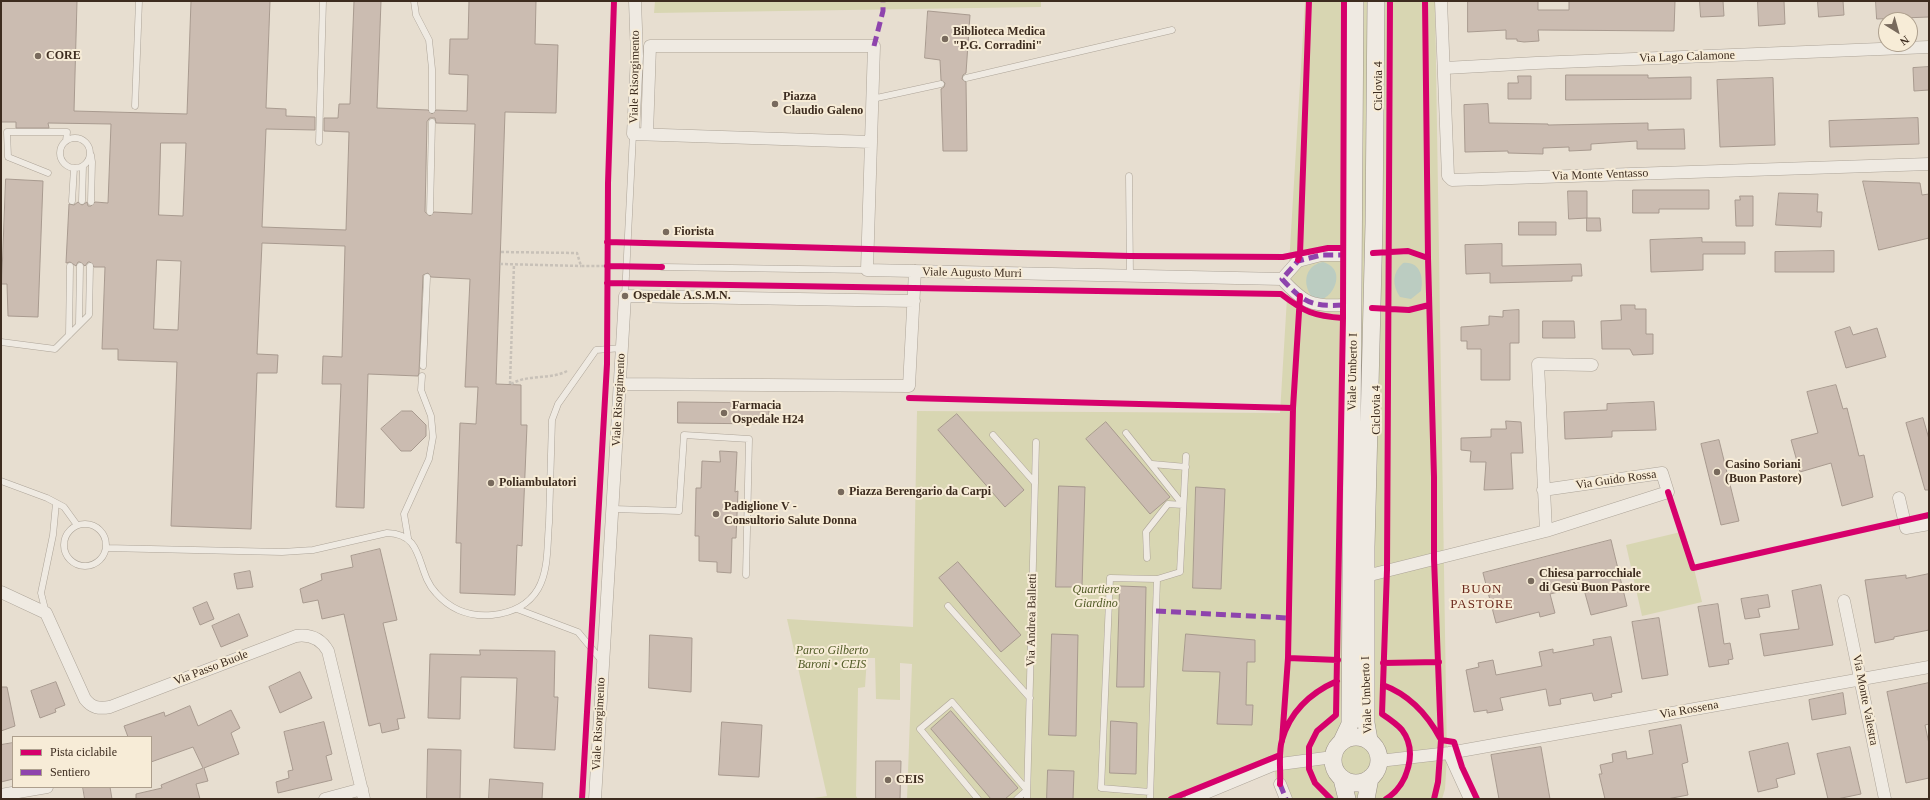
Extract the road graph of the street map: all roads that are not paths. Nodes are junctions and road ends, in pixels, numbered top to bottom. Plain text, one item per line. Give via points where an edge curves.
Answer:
1 (139, 1) edge
2 (323, 1) edge
3 (414, 1) edge
4 (635, 1) edge
5 (1355, 1) edge
6 (1376, 1) edge
7 (1441, 1) edge
8 (1172, 30) dead end
9 (1929, 47) edge
10 (637, 56) junction
11 (650, 56) junction
12 (1445, 68) junction
13 (966, 78) dead end
14 (940, 84) dead end
15 (872, 99) junction
16 (135, 106) dead end
17 (432, 110) dead end
18 (432, 122) dead end
19 (633, 134) junction
20 (647, 134) junction
21 (66, 141) junction
22 (319, 142) dead end
23 (871, 142) junction
24 (90, 154) junction
25 (1929, 164) edge
26 (83, 166) junction
27 (74, 168) junction
28 (48, 174) dead end
29 (1129, 176) dead end
30 (72, 201) dead end
31 (82, 201) dead end
32 (91, 202) dead end
33 (430, 212) dead end
34 (1343, 256) dead end
35 (70, 266) dead end
36 (80, 266) dead end
37 (90, 266) dead end
38 (662, 267) dead end
39 (867, 270) junction
40 (915, 271) junction
41 (1130, 276) junction
42 (427, 277) dead end
43 (1282, 279) junction
44 (625, 296) junction
45 (914, 301) junction
46 (1342, 306) dead end
47 (79, 324) junction
48 (69, 334) junction
49 (1, 342) edge
50 (622, 348) junction
51 (1592, 364) dead end
52 (423, 366) dead end
53 (422, 376) dead end
54 (621, 384) junction
55 (1126, 433) dead end
56 (993, 435) dead end
57 (1036, 442) dead end
58 (1186, 456) dead end
59 (1152, 464) junction
60 (1186, 467) junction
61 (1, 481) edge
62 (1035, 483) junction
63 (1543, 490) junction
64 (1898, 498) dead end
65 (56, 502) junction
66 (1184, 505) junction
67 (613, 509) junction
68 (1929, 524) edge
69 (77, 525) junction
70 (1546, 531) junction
71 (408, 538) junction
72 (106, 548) junction
73 (1147, 558) dead end
74 (746, 574) dead end
75 (1366, 576) junction
76 (1157, 579) junction
77 (1, 592) edge
78 (1844, 601) dead end
79 (948, 606) dead end
80 (517, 609) junction
81 (46, 613) junction
82 (603, 662) junction
83 (1929, 667) edge
84 (1862, 679) junction
85 (1030, 698) junction
86 (1369, 740) junction
87 (1342, 741) junction
88 (1449, 753) junction
89 (1333, 757) junction
90 (1379, 761) junction
91 (1370, 778) junction
92 (1342, 779) junction
93 (1280, 784) dead end
94 (41, 788) edge
95 (1027, 790) junction
96 (1150, 792) junction
97 (363, 794) edge
98 (1, 795) edge
99 (325, 799) edge
100 (595, 799) edge
101 (978, 799) edge
102 (1017, 799) edge
103 (1027, 799) edge
104 (1150, 799) edge
105 (1191, 799) edge
106 (1286, 799) edge
107 (1347, 799) edge
108 (1366, 799) edge
109 (1470, 799) edge
110 (1885, 799) edge

1 - 16 lane
2 - 22 lane
3 - 17 lane via 416,15 429,40
4 - 10 street, Viale Risorgimento
5 - 87 main road, Viale Umberto I via 1350,724
6 - 75 main road, Viale Umberto I
7 - 12 street, Via Monte Ventasso
8 - 13 lane
9 - 12 street, Via Lago Calamone
10 - 11 street
10 - 19 street, Viale Risorgimento
11 - 15 street via 650,46 874,46
11 - 20 street
12 - 25 street, Via Monte Ventasso via 1448,176 1452,180
14 - 15 lane
15 - 23 street
18 - 33 lane
19 - 20 street
19 - 44 lane, Viale Risorgimento
20 - 23 street
21 - 24 lane via 76,138 85,141
21 - 27 lane via 61,149 62,159 65,164
21 - 28 lane via 68,132 7,132 8,157
23 - 39 street
24 - 26 lane
24 - 32 lane
26 - 27 lane
26 - 31 lane
27 - 30 lane
29 - 41 lane
34 - 43 street via 1321,255 1298,261
35 - 48 lane
36 - 47 lane
37 - 47 lane via 89,315
38 - 39 lane, Viale Augusto Murri
39 - 40 street, Viale Augusto Murri
40 - 41 street, Viale Augusto Murri
40 - 45 street
41 - 43 street, Viale Augusto Murri
42 - 52 lane
43 - 46 street via 1309,303
44 - 45 street
44 - 50 street, Viale Risorgimento
45 - 54 street via 909,386
47 - 48 lane
48 - 49 lane via 55,349
50 - 54 street, Viale Risorgimento
50 - 80 lane via 596,350 558,404 552,420 547,556 543,576 530,599
51 - 63 street via 1538,364
53 - 71 lane via 421,390 431,416 433,437 428,459 404,514
54 - 67 street, Viale Risorgimento
55 - 59 lane
56 - 62 lane
57 - 62 lane, Via Andrea Balletti
58 - 60 lane
59 - 60 lane
59 - 66 lane
60 - 66 lane
61 - 65 lane
62 - 85 lane, Via Andrea Balletti
63 - 70 street
63 - 70 street, Via Guido Rossa via 1662,473 1668,492
64 - 68 street via 1906,528
65 - 69 lane via 64,507
65 - 81 lane via 53,535 41,593
66 - 73 lane via 1168,504 1146,532
66 - 76 lane via 1180,572
67 - 74 lane via 679,511 684,435 749,439
67 - 82 street, Viale Risorgimento
69 - 72 lane via 90,524 101,530
69 - 72 lane via 71,529 64,541 66,555 70,561 76,565 89,566 101,560
70 - 75 street, Via Guido Rossa
71 - 72 lane via 398,533 387,533 313,550 282,552
71 - 80 lane via 418,552 425,578 434,592 447,604 463,613 480,616 502,614
75 - 86 main road, Viale Umberto I via 1366,723
76 - 96 lane
76 - 96 lane via 1110,578 1101,788
77 - 81 street
78 - 84 street, Via Monte Valestra
79 - 85 lane
80 - 82 lane via 578,632
81 - 97 street, Via Passo Buole via 85,699 96,708 110,707 296,636 318,640 328,652
82 - 100 street, Viale Risorgimento
83 - 84 street, Via Rossena
84 - 88 street, Via Rossena
84 - 110 street, Via Monte Valestra
85 - 95 lane, Via Andrea Balletti
86 - 87 main road via 1356,737
86 - 90 main road via 1377,750
87 - 89 main road
88 - 90 street, Via Rossena
88 - 109 street
89 - 92 main road via 1333,765
89 - 105 street via 1273,764
90 - 91 main road via 1375,774
91 - 92 main road via 1357,783
91 - 108 main road
92 - 107 main road
93 - 106 street
94 - 98 street
95 - 101 lane via 952,702 920,729
95 - 102 lane
95 - 103 lane, Via Andrea Balletti
96 - 104 lane
97 - 99 street

